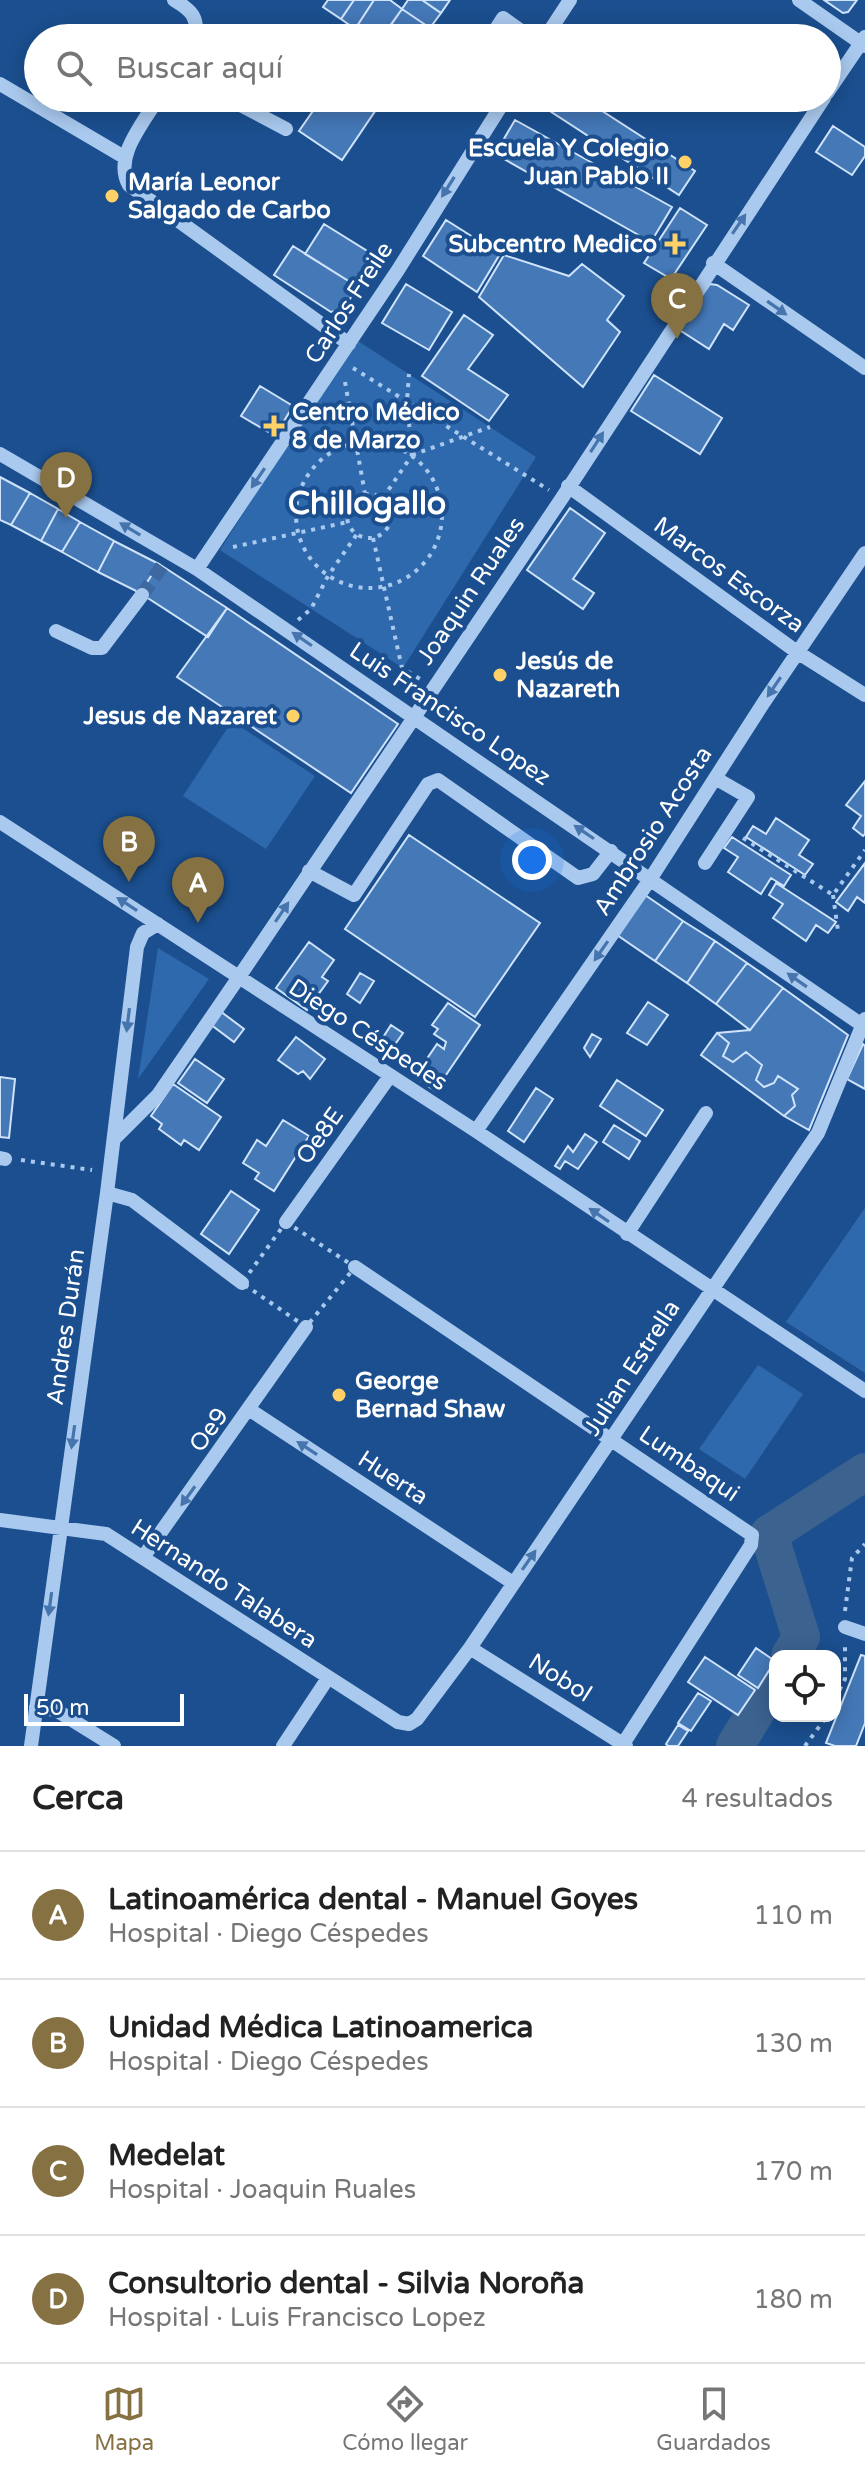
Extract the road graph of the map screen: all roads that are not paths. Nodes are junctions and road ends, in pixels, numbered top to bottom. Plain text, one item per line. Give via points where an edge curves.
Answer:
1 (174, 0) edge
2 (570, 0) edge
3 (799, 0) edge
4 (197, 24) edge
5 (554, 24) edge
6 (836, 24) edge
7 (841, 27) edge
8 (864, 42) edge
9 (841, 75) edge
10 (0, 84) edge
11 (24, 98) edge
12 (48, 112) edge
13 (150, 112) edge
14 (254, 112) edge
15 (497, 112) edge
16 (815, 112) edge
17 (286, 129) dead end
18 (124, 157) junction
19 (713, 263) junction
20 (349, 344) junction
21 (865, 368) edge
22 (0, 454) edge
23 (565, 492) junction
24 (865, 553) edge
25 (197, 569) junction
26 (142, 595) tunnel mouth
27 (56, 631) dead end
28 (797, 652) junction
29 (865, 695) edge
30 (412, 715) junction
31 (715, 778) junction
32 (0, 822) edge
33 (611, 851) junction
34 (705, 863) dead end
35 (309, 871) junction
36 (651, 878) junction
37 (158, 924) junction
38 (239, 977) junction
39 (864, 1024) edge
40 (390, 1076) junction
41 (706, 1113) dead end
42 (476, 1131) junction
43 (114, 1139) junction
44 (107, 1193) junction
45 (286, 1222) road end
46 (627, 1234) junction
47 (355, 1267) road end
48 (242, 1283) road end
49 (709, 1290) junction
50 (306, 1327) road end
51 (865, 1391) edge
52 (250, 1410) junction
53 (612, 1439) junction
54 (0, 1520) edge
55 (61, 1527) junction
56 (144, 1556) junction
57 (513, 1583) junction
58 (845, 1627) dead end
59 (865, 1634) edge
60 (470, 1648) junction
61 (328, 1678) junction
62 (36, 1707) junction
63 (409, 1724) joint
64 (624, 1745) edge
65 (31, 1746) edge
66 (114, 1746) edge
67 (283, 1746) edge

1 - 4 street via 190,9
2 - 5 street
3 - 6 street
7 - 8 street
8 - 9 street, Joaquin Ruales
10 - 11 street
12 - 18 street
13 - 18 street
14 - 17 street
15 -> 20 street, Carlos Freile
19 -> 16 street, Joaquin Ruales
18 - 20 street via 122,173 129,185
19 -> 21 street
23 -> 19 street, Joaquin Ruales
20 -> 25 street, Carlos Freile
25 -> 22 street, Luis Francisco Lopez via 166,559
23 - 28 street, Marcos Escorza
23 - 30 street, Joaquin Ruales
24 - 28 street, Ambrosio Acosta
30 -> 25 street, Luis Francisco Lopez
26 - 27 street via 102,648
28 - 29 street, Marcos Escorza
28 -> 31 street, Ambrosio Acosta
33 -> 30 street, Luis Francisco Lopez
30 - 35 street, Joaquin Ruales
31 - 34 street via 748,797
31 - 36 street, Ambrosio Acosta
37 -> 32 street, Diego Céspedes
33 - 35 street via 593,874 578,878 438,780 428,784 354,895
33 - 36 street, Luis Francisco Lopez
38 -> 35 street, Joaquin Ruales
39 -> 36 street, Luis Francisco Lopez
36 -> 42 street, Ambrosio Acosta
37 - 38 street, Diego Céspedes
37 -> 43 street, Andres Durán via 143,933 137,947
38 - 40 street, Diego Céspedes
38 - 43 street, Joaquin Ruales via 158,1095
39 - 49 street, Julian Estrella via 818,1133
40 - 42 street, Diego Céspedes
40 - 45 street, Oe8E
41 - 46 street
46 -> 42 street, Diego Céspedes
43 - 44 street, Andres Durán
44 - 48 street via 132,1200
44 -> 55 street, Andres Durán
46 - 49 street, Diego Céspedes
47 - 53 street, Lumbaqui
49 - 51 street, Diego Céspedes
49 - 53 street, Julian Estrella
50 - 52 street, Oe9
52 -> 56 street, Oe9
57 -> 52 street, Huerta
57 -> 53 street, Julian Estrella
53 - 64 street, Lumbaqui via 752,1535 751,1545
54 - 55 street, Hernando Talabera
55 - 56 street, Hernando Talabera via 106,1534
55 -> 62 street, Andres Durán
56 - 61 street, Hernando Talabera
57 - 60 street, Julian Estrella
58 - 59 street
60 - 63 street, Julian Estrella
60 - 64 street, Nobol
61 - 63 street, Hernando Talabera
61 - 67 street
62 - 65 street, Andres Durán
62 - 66 street via 73,1718

